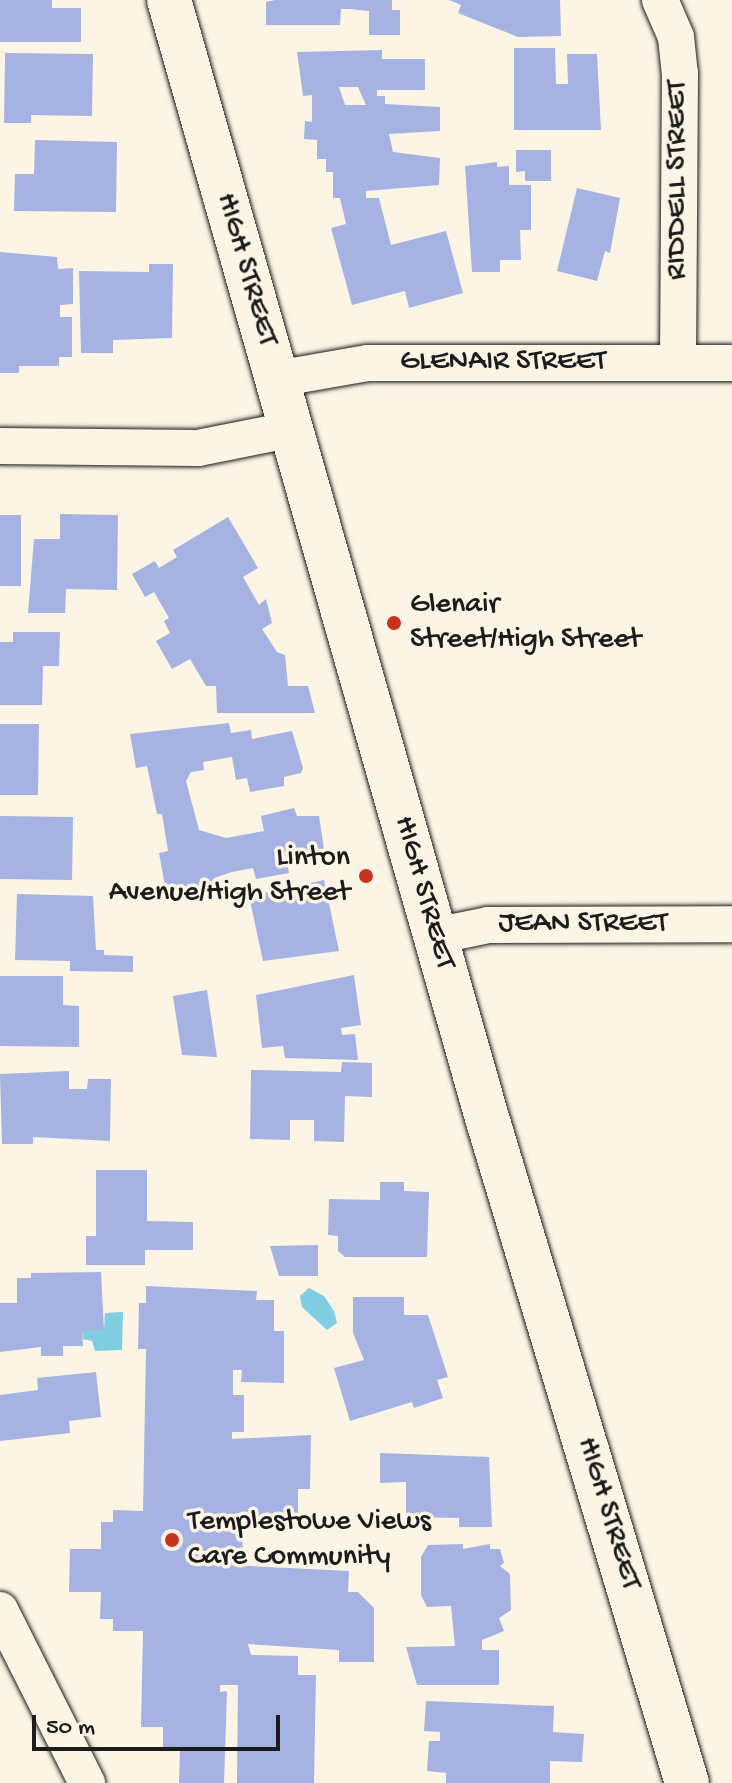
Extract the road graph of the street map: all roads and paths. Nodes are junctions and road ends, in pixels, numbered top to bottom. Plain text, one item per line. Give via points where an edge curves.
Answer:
1 (169, 0) edge
2 (660, 0) edge
3 (678, 363) junction
4 (732, 363) edge
5 (276, 379) junction
6 (289, 430) junction
7 (0, 446) edge
8 (732, 924) edge
9 (435, 936) junction
10 (0, 1610) edge
11 (87, 1783) edge
12 (687, 1783) edge

1 - 5 main road, HIGH STREET
2 - 3 street, RIDDELL STREET via 676,37 680,73
3 - 4 street, GLENAIR STREET
3 - 5 street, GLENAIR STREET via 368,363
5 - 6 main road, HIGH STREET
6 - 7 street via 198,448
6 - 9 main road, HIGH STREET
8 - 9 street, JEAN STREET via 488,925
9 - 12 main road, HIGH STREET
10 - 11 street

